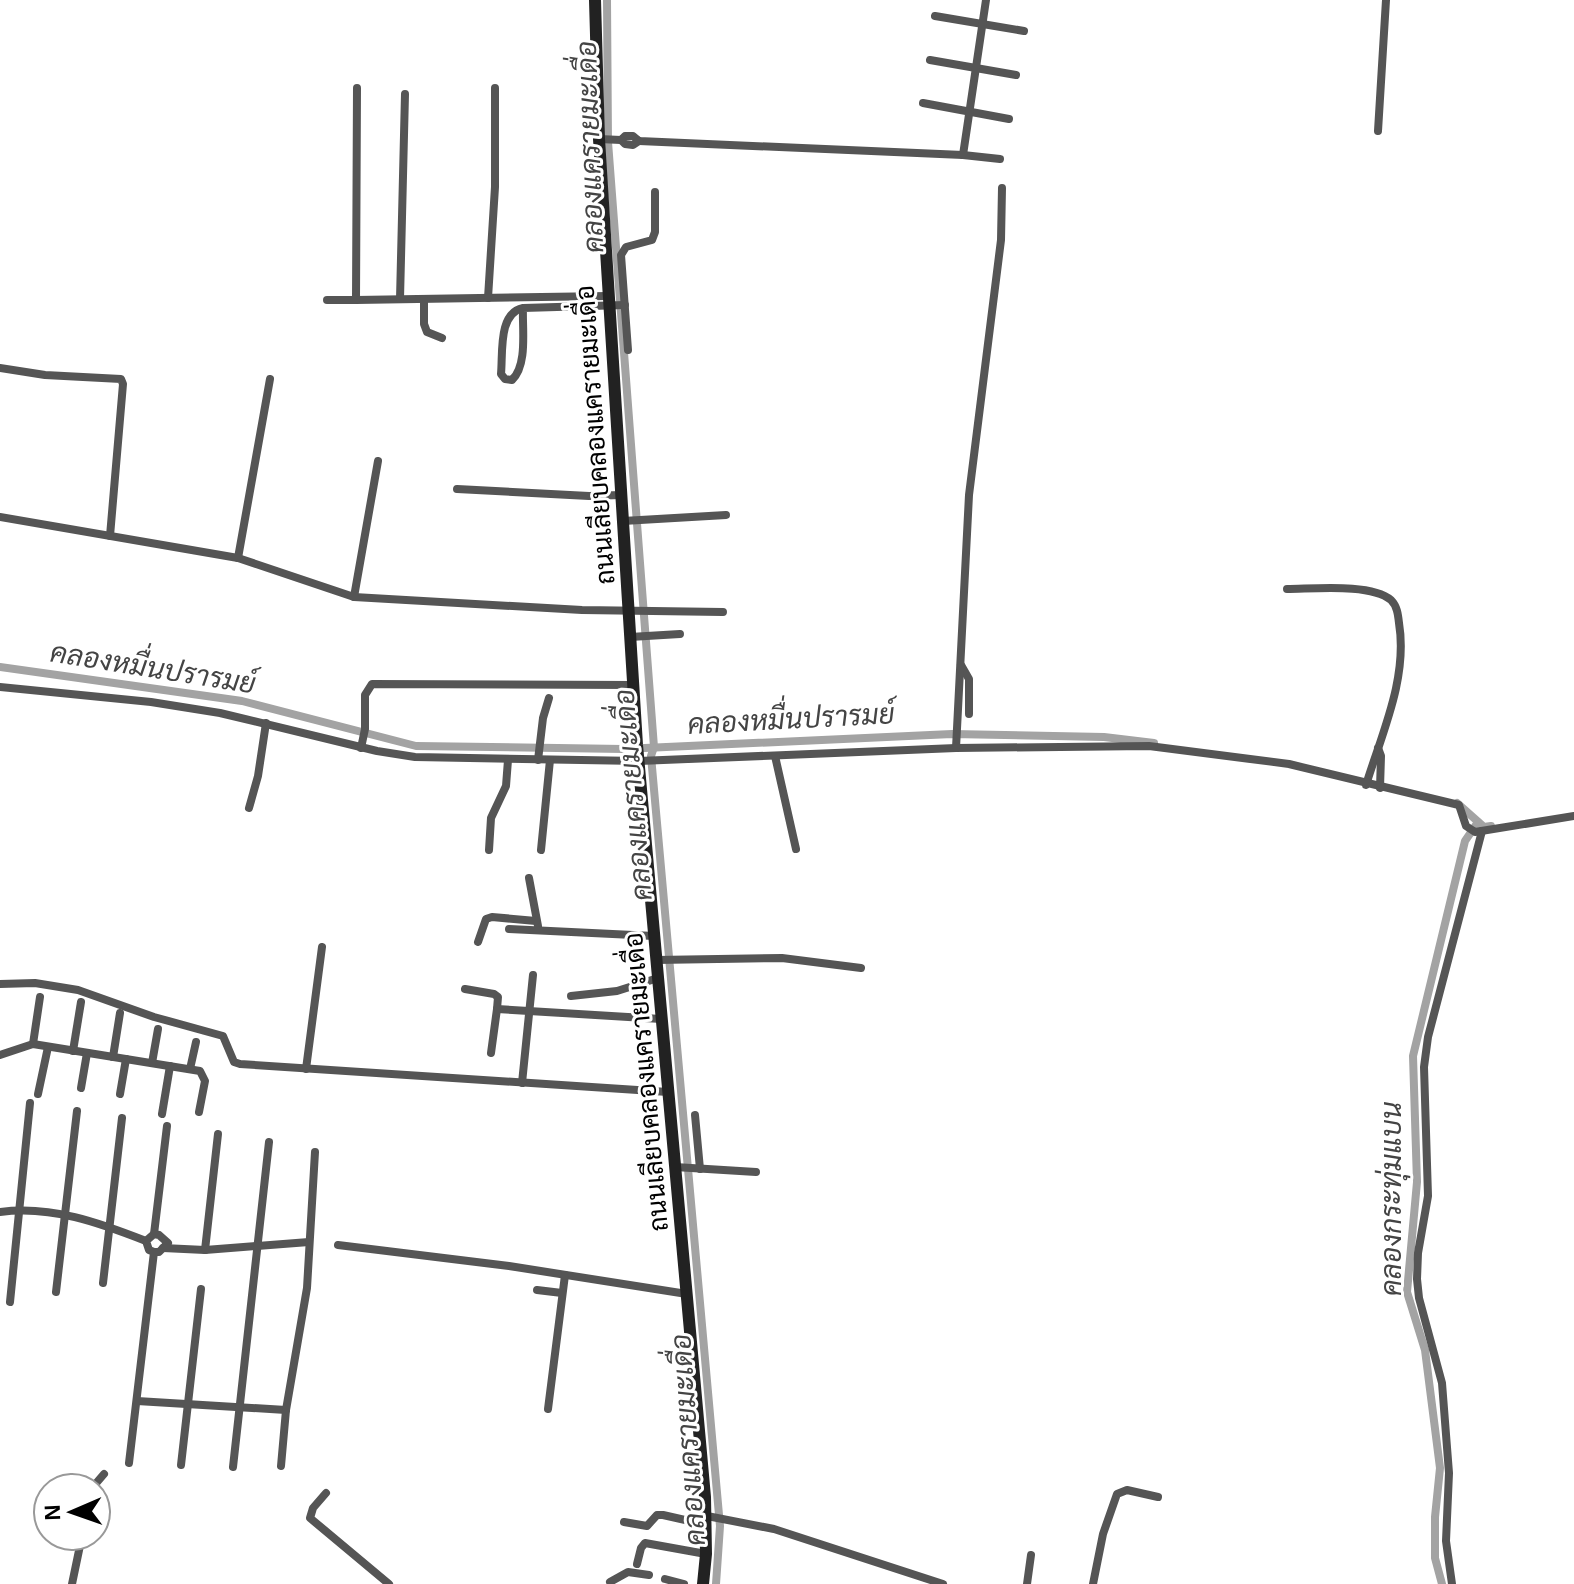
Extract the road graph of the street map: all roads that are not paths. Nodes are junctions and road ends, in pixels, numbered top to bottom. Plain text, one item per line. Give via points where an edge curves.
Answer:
1 (595, 0) edge
2 (986, 0) edge
3 (1386, 0) edge
4 (935, 16) dead end
5 (983, 23) junction
6 (1024, 31) dead end
7 (930, 60) dead end
8 (976, 68) junction
9 (1016, 75) dead end
10 (357, 88) dead end
11 (495, 88) dead end
12 (405, 94) dead end
13 (923, 103) dead end
14 (969, 112) junction
15 (1009, 119) dead end
16 (1378, 131) dead end
17 (604, 139) junction
18 (963, 155) junction
19 (1000, 159) dead end
20 (1002, 188) dead end
21 (655, 192) dead end
22 (488, 298) junction
23 (400, 299) junction
24 (424, 299) junction
25 (327, 300) dead end
26 (356, 300) junction
27 (615, 303) junction
28 (523, 308) junction
29 (504, 335) junction
30 (522, 336) junction
31 (442, 338) dead end
32 (628, 350) dead end
33 (0, 368) edge
34 (270, 379) dead end
35 (378, 461) dead end
36 (457, 489) dead end
37 (621, 495) junction
38 (726, 515) dead end
39 (0, 517) edge
40 (631, 520) junction
41 (110, 536) junction
42 (238, 558) junction
43 (1287, 589) dead end
44 (354, 597) junction
45 (636, 612) junction
46 (723, 612) dead end
47 (680, 634) dead end
48 (637, 636) junction
49 (961, 664) junction
50 (633, 685) junction
51 (0, 687) edge
52 (549, 698) dead end
53 (969, 714) dead end
54 (266, 723) junction
55 (363, 738) junction
56 (957, 742) junction
57 (1378, 748) junction
58 (538, 752) junction
59 (643, 756) junction
60 (775, 756) junction
61 (508, 760) junction
62 (550, 760) junction
63 (1368, 779) junction
64 (1380, 781) junction
65 (249, 808) dead end
66 (1574, 816) edge
67 (1476, 831) junction
68 (796, 849) dead end
69 (489, 850) dead end
70 (541, 850) dead end
71 (529, 878) dead end
72 (538, 926) junction
73 (509, 929) dead end
74 (654, 936) junction
75 (478, 942) dead end
76 (322, 947) dead end
77 (665, 960) junction
78 (861, 968) dead end
79 (533, 975) dead end
80 (658, 978) junction
81 (0, 984) edge
82 (465, 989) dead end
83 (571, 996) dead end
84 (40, 997) dead end
85 (81, 1002) dead end
86 (497, 1009) junction
87 (530, 1012) junction
88 (120, 1013) dead end
89 (661, 1019) junction
90 (158, 1029) dead end
91 (196, 1042) dead end
92 (33, 1044) junction
93 (48, 1047) junction
94 (73, 1051) junction
95 (87, 1053) junction
96 (491, 1053) dead end
97 (0, 1055) edge
98 (113, 1057) junction
99 (126, 1059) junction
100 (152, 1063) junction
101 (170, 1066) junction
102 (190, 1069) junction
103 (306, 1069) junction
104 (522, 1083) junction
105 (81, 1088) dead end
106 (668, 1092) junction
107 (38, 1094) dead end
108 (120, 1094) dead end
109 (30, 1103) dead end
110 (77, 1111) dead end
111 (199, 1112) dead end
112 (162, 1114) dead end
113 (695, 1115) dead end
114 (122, 1118) dead end
115 (167, 1126) dead end
116 (218, 1134) dead end
117 (269, 1142) dead end
118 (315, 1152) dead end
119 (688, 1168) junction
120 (756, 1172) dead end
121 (19, 1210) junction
122 (0, 1212) edge
123 (65, 1215) junction
124 (109, 1227) junction
125 (150, 1238) junction
126 (309, 1242) junction
127 (338, 1245) dead end
128 (257, 1247) junction
129 (158, 1250) junction
130 (205, 1250) junction
131 (565, 1275) junction
132 (103, 1283) dead end
133 (201, 1289) dead end
134 (537, 1290) dead end
135 (56, 1292) dead end
136 (562, 1293) junction
137 (687, 1294) junction
138 (10, 1302) dead end
139 (137, 1401) junction
140 (187, 1404) junction
141 (239, 1407) junction
142 (548, 1409) dead end
143 (286, 1410) junction
144 (129, 1463) dead end
145 (181, 1465) dead end
146 (281, 1466) dead end
147 (233, 1467) dead end
148 (326, 1493) dead end
149 (1158, 1497) dead end
150 (712, 1519) junction
151 (624, 1522) dead end
152 (79, 1552) edge
153 (706, 1554) junction
154 (1031, 1555) dead end
155 (637, 1564) dead end
156 (649, 1575) dead end
157 (665, 1579) dead end
158 (610, 1582) edge
159 (72, 1584) edge
160 (389, 1584) edge
161 (684, 1584) edge
162 (703, 1584) edge
163 (943, 1584) edge
164 (1027, 1584) edge
165 (1093, 1584) edge
166 (1452, 1584) edge

1 - 17 street, ถนนเลียบคลองแครายมะเดื่อ
2 - 5 street
3 - 16 street
4 - 5 street
5 - 6 street
5 - 8 street
7 - 8 street
8 - 9 street
8 - 14 street
10 - 26 street
11 - 22 street
12 - 23 street
13 - 14 street
14 - 15 street
14 - 18 street
17 - 18 street via 633,145 639,141
17 - 27 street, ถนนเลียบคลองแครายมะเดื่อ
18 - 19 street
20 - 49 street via 1001,240 969,495
21 - 27 street via 652,240 622,250
22 - 24 street
22 - 27 street
23 - 24 street
23 - 26 street
24 - 31 street via 427,332
25 - 26 street
27 - 28 street
27 - 32 street
27 - 37 street, ถนนเลียบคลองแครายมะเดื่อ
28 - 29 street via 508,317
28 - 30 street
29 - 30 street
29 - 30 street via 501,374 512,380 521,362
33 - 41 street via 121,379
34 - 42 street
35 - 44 street
36 - 37 street
37 - 40 street, ถนนเลียบคลองแครายมะเดื่อ
38 - 40 street
39 - 41 street
40 - 45 street, ถนนเลียบคลองแครายมะเดื่อ
41 - 42 street
42 - 44 street
43 - 57 street via 1373,592 1394,604 1401,651
44 - 45 street
45 - 46 street
45 - 48 street, ถนนเลียบคลองแครายมะเดื่อ
47 - 48 street
48 - 50 street, ถนนเลียบคลองแครายมะเดื่อ
49 - 53 street via 969,679
49 - 56 street
50 - 55 street via 372,684 365,695
50 - 59 street, ถนนเลียบคลองแครายมะเดื่อ
51 - 54 street via 151,702
52 - 58 street
54 - 55 street
54 - 65 street
55 - 61 street via 415,757
56 - 60 street
56 - 63 street via 1149,746
57 - 63 street
57 - 64 street
58 - 61 street
58 - 62 street
59 - 60 street
59 - 62 street
59 - 74 street, ถนนเลียบคลองแครายมะเดื่อ
60 - 68 street
61 - 69 street via 506,786 491,818
62 - 70 street
63 - 64 street
64 - 67 street via 1456,803 1466,826
66 - 67 street
67 - 166 street via 1424,1067 1428,1196 1417,1279 1442,1383
71 - 72 street
72 - 73 street
72 - 74 street
72 - 75 street via 492,917 486,919
74 - 77 street, ถนนเลียบคลองแครายมะเดื่อ
76 - 103 street
77 - 78 street via 782,958
77 - 80 street, ถนนเลียบคลองแครายมะเดื่อ
79 - 87 street
80 - 83 street via 617,991
80 - 89 street, ถนนเลียบคลองแครายมะเดื่อ
81 - 103 street via 35,983 97,995 223,1036 234,1062
82 - 86 street via 494,994
84 - 92 street
85 - 94 street
86 - 87 street
86 - 96 street
87 - 89 street
87 - 104 street
88 - 98 street
89 - 106 street, ถนนเลียบคลองแครายมะเดื่อ
90 - 100 street
91 - 102 street
92 - 93 street
92 - 97 street
93 - 94 street
93 - 107 street
94 - 95 street
95 - 98 street
95 - 105 street
98 - 99 street
99 - 100 street
99 - 108 street
100 - 101 street
101 - 102 street
101 - 112 street
102 - 111 street via 204,1075
103 - 104 street
104 - 106 street
106 - 119 street, ถนนเลียบคลองแครายมะเดื่อ
109 - 121 street
110 - 123 street
113 - 119 street
114 - 124 street
115 - 125 street
116 - 130 street
117 - 128 street
118 - 126 street
119 - 120 street
119 - 137 street, ถนนเลียบคลองแครายมะเดื่อ
121 - 122 street
121 - 123 street
121 - 138 street
123 - 124 street
123 - 135 street
124 - 125 street
124 - 132 street
125 - 129 street via 146,1246
125 - 129 street via 159,1235 168,1243
126 - 128 street
126 - 143 street via 307,1288
127 - 131 street
128 - 130 street
128 - 141 street
129 - 130 street
129 - 139 street
131 - 136 street
131 - 137 street
133 - 140 street
134 - 136 street
136 - 142 street
137 - 150 street, ถนนเลียบคลองแครายมะเดื่อ
139 - 140 street
139 - 144 street
140 - 141 street
140 - 145 street
141 - 143 street
141 - 147 street
143 - 146 street
148 - 160 street via 310,1518
149 - 165 street via 1127,1490 1117,1494
150 - 151 street via 657,1515 647,1526
150 - 153 street, ถนนเลียบคลองแครายมะเดื่อ
150 - 163 street via 785,1533
152 - 159 street
153 - 155 street via 645,1543
153 - 162 street, ถนนเลียบคลองแครายมะเดื่อ
154 - 164 street
156 - 158 street via 628,1572
157 - 161 street

